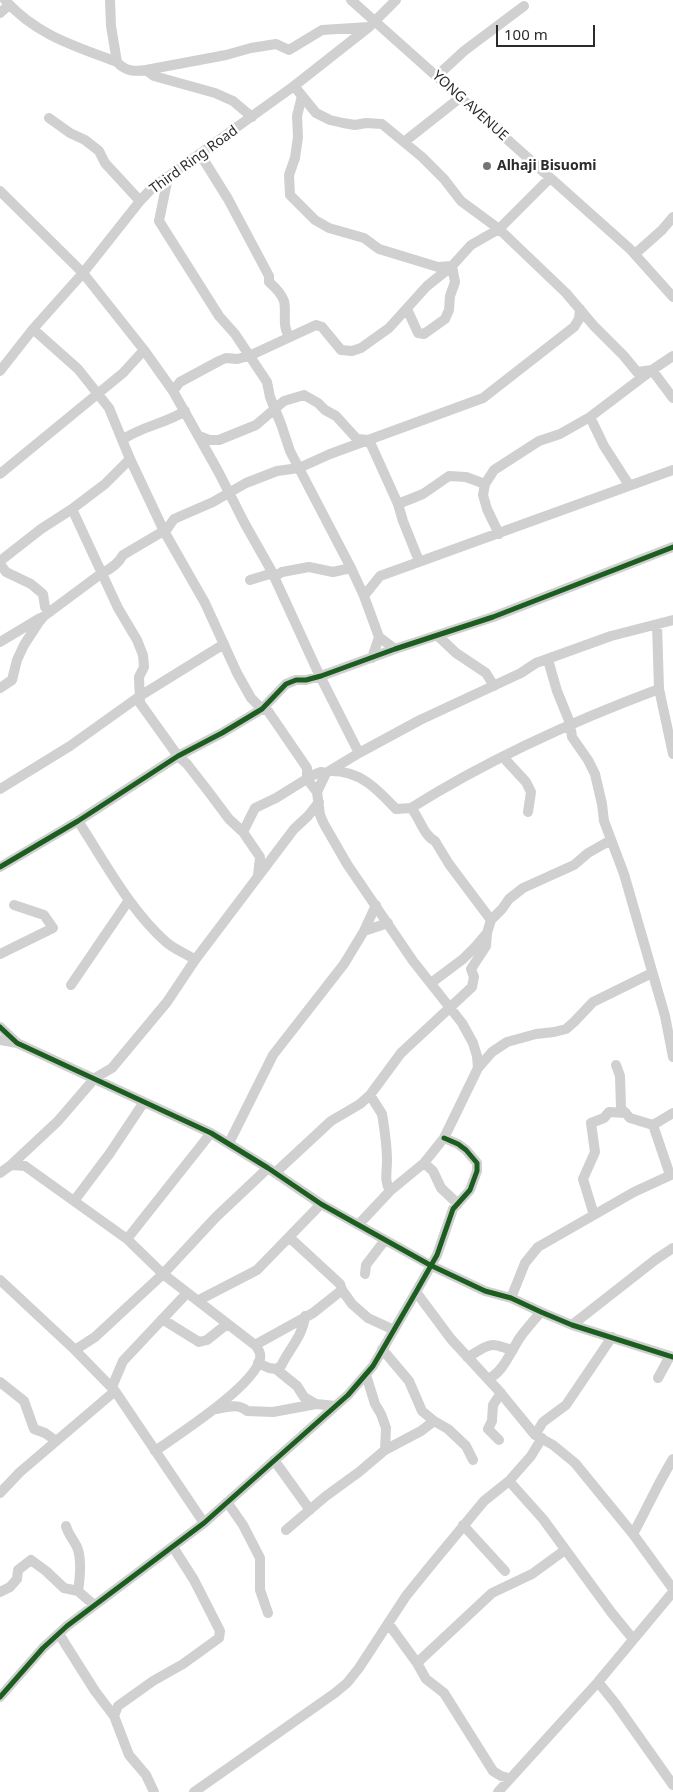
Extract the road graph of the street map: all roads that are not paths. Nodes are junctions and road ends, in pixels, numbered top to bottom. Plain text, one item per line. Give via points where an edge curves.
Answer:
1 (110, 0) edge
2 (351, 0) edge
3 (396, 0) edge
4 (7, 2) edge
5 (524, 6) dead end
6 (0, 12) edge
7 (372, 24) junction
8 (117, 62) junction
9 (146, 70) junction
10 (437, 76) junction
11 (294, 86) junction
12 (302, 96) junction
13 (461, 97) junction
14 (252, 117) junction
15 (49, 118) dead end
16 (404, 142) junction
17 (200, 154) junction
18 (168, 177) junction
19 (550, 178) junction
20 (0, 191) edge
21 (140, 201) junction
22 (673, 217) edge
23 (499, 229) junction
24 (635, 254) junction
25 (452, 266) junction
26 (83, 273) junction
27 (673, 297) edge
28 (407, 309) junction
29 (580, 309) junction
30 (594, 326) junction
31 (574, 327) junction
32 (33, 329) junction
33 (290, 336) junction
34 (144, 350) junction
35 (249, 356) junction
36 (673, 356) edge
37 (652, 370) junction
38 (0, 371) edge
39 (173, 391) junction
40 (96, 394) junction
41 (673, 398) edge
42 (274, 409) junction
43 (185, 411) junction
44 (590, 417) junction
45 (199, 436) junction
46 (122, 440) junction
47 (369, 440) junction
48 (130, 459) junction
49 (299, 468) junction
50 (673, 470) edge
51 (0, 474) edge
52 (485, 484) junction
53 (629, 485) junction
54 (228, 492) junction
55 (398, 504) junction
56 (72, 509) junction
57 (164, 532) junction
58 (498, 534) junction
59 (673, 547) edge
60 (419, 562) junction
61 (0, 563) edge
62 (351, 568) junction
63 (102, 573) junction
64 (274, 575) junction
65 (250, 580) dead end
66 (364, 596) junction
67 (47, 614) junction
68 (673, 620) edge
69 (657, 625) junction
70 (438, 636) junction
71 (379, 637) junction
72 (0, 642) edge
73 (224, 644) junction
74 (395, 649) junction
75 (372, 658) junction
76 (548, 660) junction
77 (322, 676) junction
78 (494, 686) junction
79 (0, 688) edge
80 (659, 689) junction
81 (140, 696) junction
82 (262, 709) junction
83 (669, 712) edge
84 (571, 725) junction
85 (359, 753) junction
86 (673, 754) edge
87 (178, 756) junction
88 (503, 757) junction
89 (329, 772) junction
90 (307, 779) junction
91 (0, 789) edge
92 (318, 797) junction
93 (411, 808) junction
94 (528, 812) dead end
95 (78, 821) junction
96 (242, 832) junction
97 (611, 840) junction
98 (273, 856) junction
99 (260, 857) junction
100 (0, 867) edge
101 (258, 876) junction
102 (129, 900) junction
103 (14, 905) dead end
104 (376, 905) junction
105 (492, 920) junction
106 (388, 923) junction
107 (364, 931) junction
108 (487, 933) junction
109 (0, 954) edge
110 (195, 960) junction
111 (652, 973) junction
112 (432, 984) junction
113 (71, 985) dead end
114 (450, 1006) junction
115 (0, 1027) edge
116 (0, 1040) edge
117 (17, 1043) junction
118 (673, 1057) edge
119 (616, 1065) dead end
120 (478, 1068) junction
121 (96, 1078) junction
122 (370, 1096) junction
123 (144, 1102) junction
124 (626, 1113) junction
125 (673, 1113) edge
126 (653, 1125) junction
127 (211, 1133) junction
128 (444, 1138) junction
129 (229, 1143) junction
130 (424, 1163) junction
131 (11, 1166) junction
132 (272, 1170) junction
133 (0, 1173) edge
134 (672, 1174) edge
135 (390, 1191) junction
136 (74, 1201) junction
137 (321, 1204) junction
138 (458, 1204) junction
139 (594, 1215) junction
140 (359, 1224) junction
141 (289, 1237) junction
142 (127, 1239) junction
143 (385, 1240) junction
144 (673, 1248) edge
145 (430, 1265) junction
146 (163, 1274) junction
147 (365, 1274) dead end
148 (0, 1280) edge
149 (342, 1290) junction
150 (416, 1292) junction
151 (187, 1293) junction
152 (511, 1298) junction
153 (198, 1300) junction
154 (541, 1312) junction
155 (306, 1316) junction
156 (162, 1319) junction
157 (227, 1324) junction
158 (572, 1325) junction
159 (394, 1330) junction
160 (612, 1337) junction
161 (256, 1345) junction
162 (382, 1349) junction
163 (513, 1350) junction
164 (77, 1351) junction
165 (467, 1357) junction
166 (671, 1357) edge
167 (258, 1363) junction
168 (276, 1369) junction
169 (366, 1375) junction
170 (658, 1378) dead end
171 (488, 1379) junction
172 (0, 1382) edge
173 (114, 1389) junction
174 (501, 1394) junction
175 (316, 1404) junction
176 (336, 1406) junction
177 (211, 1410) junction
178 (434, 1421) junction
179 (539, 1437) junction
180 (499, 1440) dead end
181 (56, 1441) junction
182 (385, 1450) junction
183 (155, 1451) junction
184 (673, 1459) edge
185 (274, 1460) junction
186 (473, 1460) dead end
187 (509, 1481) junction
188 (0, 1494) edge
189 (228, 1502) junction
190 (310, 1510) junction
191 (204, 1524) junction
192 (463, 1525) junction
193 (66, 1526) dead end
194 (286, 1530) dead end
195 (633, 1534) junction
196 (172, 1547) junction
197 (566, 1550) junction
198 (505, 1571) dead end
199 (78, 1590) junction
200 (673, 1590) edge
201 (0, 1592) edge
202 (94, 1605) junction
203 (268, 1612) dead end
204 (388, 1623) junction
205 (59, 1634) junction
206 (633, 1639) junction
207 (418, 1663) junction
208 (598, 1682) junction
209 (1, 1692) edge
210 (114, 1716) junction
211 (509, 1778) junction
212 (673, 1785) edge
213 (154, 1792) edge
214 (194, 1792) edge
215 (498, 1792) edge

1 - 8 street
2 - 7 street, YONG AVENUE
3 - 7 street, Third Ring Road
4 - 6 street
4 - 8 street via 36,28
5 - 10 street via 464,51
7 - 9 street via 322,30 289,50 276,44
7 - 10 street, YONG AVENUE
7 - 11 street, Third Ring Road
8 - 9 street via 129,70
9 - 14 street via 154,76 215,93 233,101
10 - 13 street, YONG AVENUE
11 - 12 street
11 - 14 street, Third Ring Road
12 - 16 street via 316,113 330,120 356,125 382,124
12 - 25 street via 297,116 295,158 289,176 290,195 315,220 329,228 364,238 379,249 438,267
13 - 16 street
13 - 19 street, YONG AVENUE
14 - 17 street, Third Ring Road
15 - 21 street via 99,151 105,163
16 - 23 street via 444,179 461,201
17 - 18 street, Third Ring Road
17 - 33 street via 240,221 269,282 278,290 284,303 286,332
18 - 21 street, Third Ring Road
18 - 35 street via 159,220 219,316
19 - 23 street
19 - 24 street, YONG AVENUE
20 - 26 street
21 - 26 street, Third Ring Road
22 - 24 street
23 - 25 street via 471,245
23 - 29 street
24 - 27 street, YONG AVENUE
25 - 28 street via 427,286
25 - 28 street via 455,282 445,320 424,334 418,333
26 - 32 street, Third Ring Road
26 - 34 street
28 - 33 street via 389,328 352,352 341,350 316,325
29 - 30 street
29 - 31 street
30 - 31 street
30 - 37 street via 637,372
31 - 47 street via 483,398
32 - 38 street, Third Ring Road
32 - 40 street via 78,369
33 - 35 street
34 - 39 street
34 - 40 street via 123,373
35 - 39 street via 226,358 180,382
35 - 42 street via 267,382
36 - 37 street
37 - 41 street
37 - 44 street
39 - 43 street
40 - 46 street via 109,408
40 - 51 street
42 - 45 street via 256,425 219,440
42 - 47 street via 284,401 304,395 336,416 357,439
42 - 49 street
43 - 45 street
43 - 46 street
44 - 52 street via 560,434 539,441 494,470
44 - 53 street
45 - 54 street
46 - 48 street
47 - 49 street
47 - 55 street
48 - 56 street via 105,484
48 - 57 street
49 - 54 street via 277,471
49 - 62 street
50 - 53 street
52 - 55 street via 449,476 423,494
52 - 58 street via 483,496
53 - 58 street
54 - 57 street via 174,519
54 - 64 street
55 - 60 street
56 - 61 street via 41,529
56 - 63 street
57 - 63 street via 123,555 110,570
57 - 73 street via 205,603
58 - 60 street
59 - 70 street
60 - 66 street via 380,576
61 - 67 street via 6,572 43,594
62 - 64 street via 333,572 310,567
62 - 66 street
63 - 67 street
63 - 81 street via 143,655
64 - 65 street
64 - 77 street
66 - 71 street
67 - 72 street
67 - 79 street via 24,645 12,680
68 - 69 street
69 - 76 street via 611,636
69 - 80 street
70 - 74 street
70 - 78 street via 486,673
71 - 74 street
71 - 75 street
73 - 81 street
73 - 82 street via 251,698
74 - 75 street
75 - 77 street
76 - 78 street via 536,663
76 - 84 street
77 - 82 street via 286,684
77 - 85 street
78 - 85 street
80 - 83 street
80 - 84 street
81 - 87 street via 140,703
81 - 91 street via 70,746
82 - 87 street
82 - 90 street via 268,711 300,757 307,768
83 - 86 street
84 - 88 street
84 - 97 street via 572,737 595,774
85 - 89 street
87 - 95 street
87 - 96 street
88 - 93 street
88 - 94 street via 531,792
89 - 90 street
89 - 92 street
89 - 93 street via 346,771 375,786 396,809
90 - 92 street
90 - 96 street via 255,808
92 - 98 street via 308,816
92 - 104 street via 324,824
93 - 105 street
95 - 100 street
95 - 102 street
96 - 99 street
97 - 105 street via 574,865 523,888
97 - 111 street via 627,883
98 - 99 street
98 - 101 street
99 - 101 street
101 - 110 street
102 - 110 street via 167,943
102 - 113 street
103 - 109 street via 44,915 53,928
104 - 106 street
104 - 107 street
105 - 108 street
106 - 107 street
106 - 112 street via 412,961
107 - 129 street via 344,964 273,1055
108 - 112 street
108 - 114 street via 486,946 471,969 474,977 472,987
110 - 121 street via 167,1002 112,1068
111 - 118 street
111 - 120 street via 593,1002 566,1028 507,1042 492,1052
112 - 114 street
114 - 120 street via 473,1043
114 - 122 street via 401,1053
115 - 117 street
116 - 117 street
117 - 121 street
119 - 124 street via 620,1076 621,1108
120 - 128 street
121 - 123 street
121 - 131 street via 58,1121
122 - 132 street via 331,1121
122 - 135 street via 382,1114 386,1185
123 - 127 street
123 - 136 street
124 - 126 street via 630,1118
124 - 139 street via 609,1112 604,1118 591,1123 595,1152 583,1179
125 - 126 street
126 - 134 street
127 - 129 street
127 - 142 street
128 - 130 street
128 - 138 street via 466,1150 477,1163 470,1190
129 - 132 street
130 - 135 street
130 - 138 street via 433,1171 441,1188
131 - 133 street
131 - 136 street via 25,1166
132 - 137 street
132 - 146 street via 216,1217
134 - 139 street
135 - 140 street
136 - 142 street
137 - 140 street
137 - 141 street
138 - 145 street
139 - 152 street via 538,1247 525,1263
140 - 143 street
141 - 149 street via 340,1284
141 - 153 street via 257,1270
142 - 146 street
143 - 145 street
143 - 147 street via 366,1265
144 - 158 street
145 - 150 street
145 - 152 street via 485,1291
146 - 151 street
146 - 164 street
148 - 164 street
149 - 155 street
149 - 159 street via 368,1318
150 - 159 street
150 - 165 street
151 - 153 street
151 - 156 street
152 - 154 street
153 - 157 street
154 - 158 street
154 - 163 street via 520,1336
155 - 161 street
155 - 168 street via 300,1336
156 - 157 street via 198,1342 208,1340
156 - 173 street via 123,1361
157 - 161 street
158 - 160 street
159 - 162 street
160 - 166 street
160 - 179 street via 566,1405 543,1422
161 - 167 street via 260,1352
162 - 169 street
162 - 178 street via 409,1380 422,1411
163 - 165 street via 493,1345
163 - 171 street
164 - 173 street
165 - 171 street
166 - 170 street
167 - 168 street
167 - 177 street via 230,1396
168 - 175 street via 297,1386 304,1397
169 - 176 street
169 - 182 street via 386,1428
171 - 174 street
172 - 181 street via 24,1401 34,1428
173 - 181 street
173 - 183 street
174 - 179 street
174 - 180 street via 493,1405 488,1429
175 - 176 street
175 - 177 street via 273,1412 247,1411 230,1406
176 - 185 street
177 - 183 street
178 - 182 street
178 - 186 street via 466,1446
179 - 187 street via 531,1456
179 - 195 street via 575,1463
181 - 188 street
182 - 190 street
183 - 191 street
184 - 195 street
185 - 189 street
185 - 190 street
187 - 192 street via 484,1501
187 - 197 street
189 - 191 street
189 - 203 street via 260,1558 260,1590
190 - 194 street
191 - 196 street
192 - 198 street
192 - 204 street
193 - 199 street via 77,1548
195 - 200 street
196 - 202 street
196 - 210 street via 218,1624 219,1638 183,1664 153,1680 118,1706
197 - 206 street
197 - 207 street via 532,1574 492,1593
199 - 201 street via 64,1588 30,1560 18,1570 17,1579 10,1588
199 - 202 street
200 - 206 street
202 - 205 street
204 - 207 street
204 - 214 street via 347,1683
205 - 209 street
205 - 210 street
206 - 208 street
207 - 211 street via 426,1679 444,1693 493,1771
208 - 211 street
208 - 212 street
210 - 213 street via 129,1755 146,1775
211 - 215 street

